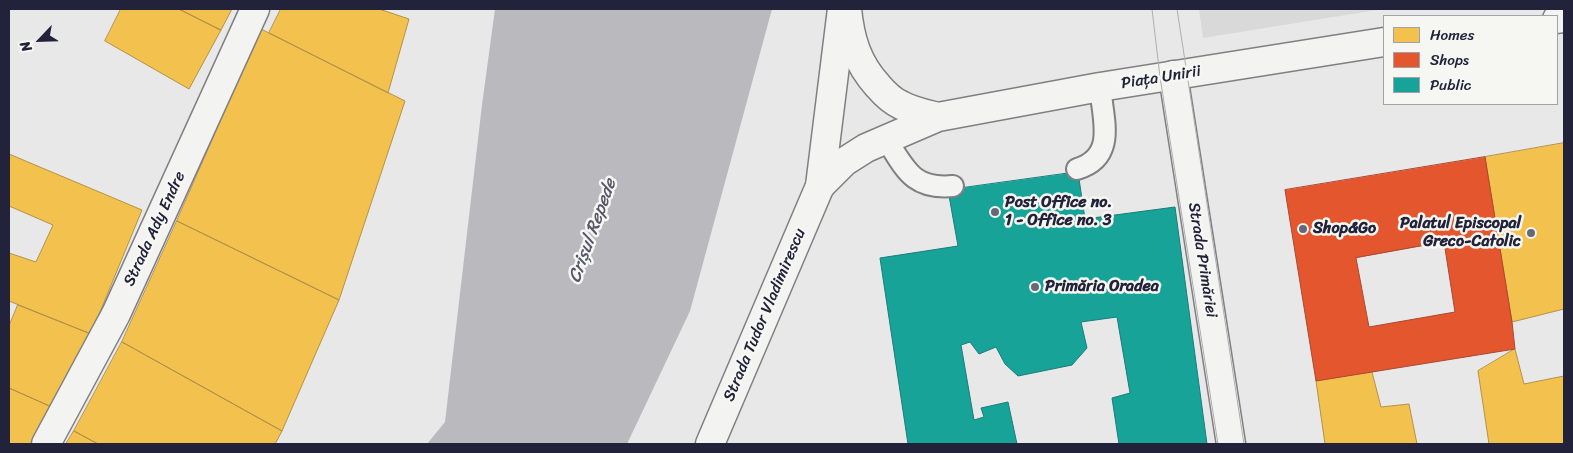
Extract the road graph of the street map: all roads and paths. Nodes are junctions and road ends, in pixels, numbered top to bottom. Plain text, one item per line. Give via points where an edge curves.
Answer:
1 (255, 9) edge
2 (842, 9) edge
3 (847, 9) edge
4 (1383, 42) edge
5 (1172, 76) junction
6 (1100, 87) junction
7 (938, 117) junction
8 (886, 139) junction
9 (1077, 170) dead end
10 (820, 186) junction
11 (953, 186) dead end
12 (46, 444) edge
13 (710, 444) edge
14 (1231, 444) edge

1 - 12 street, Strada Ady Endre via 116,314
2 - 10 street
3 - 7 street, Piața Unirii via 856,53 869,76 901,105
4 - 5 street, Piața Unirii
5 - 6 street, Piața Unirii
5 - 14 street, Strada Primăriei
6 - 7 street, Piața Unirii
6 - 9 lane via 1104,147 1098,158
7 - 8 street, Piața Unirii
8 - 10 street, Piața Unirii via 844,162
8 - 11 lane via 910,176 930,185
10 - 13 street, Strada Tudor Vladimirescu

